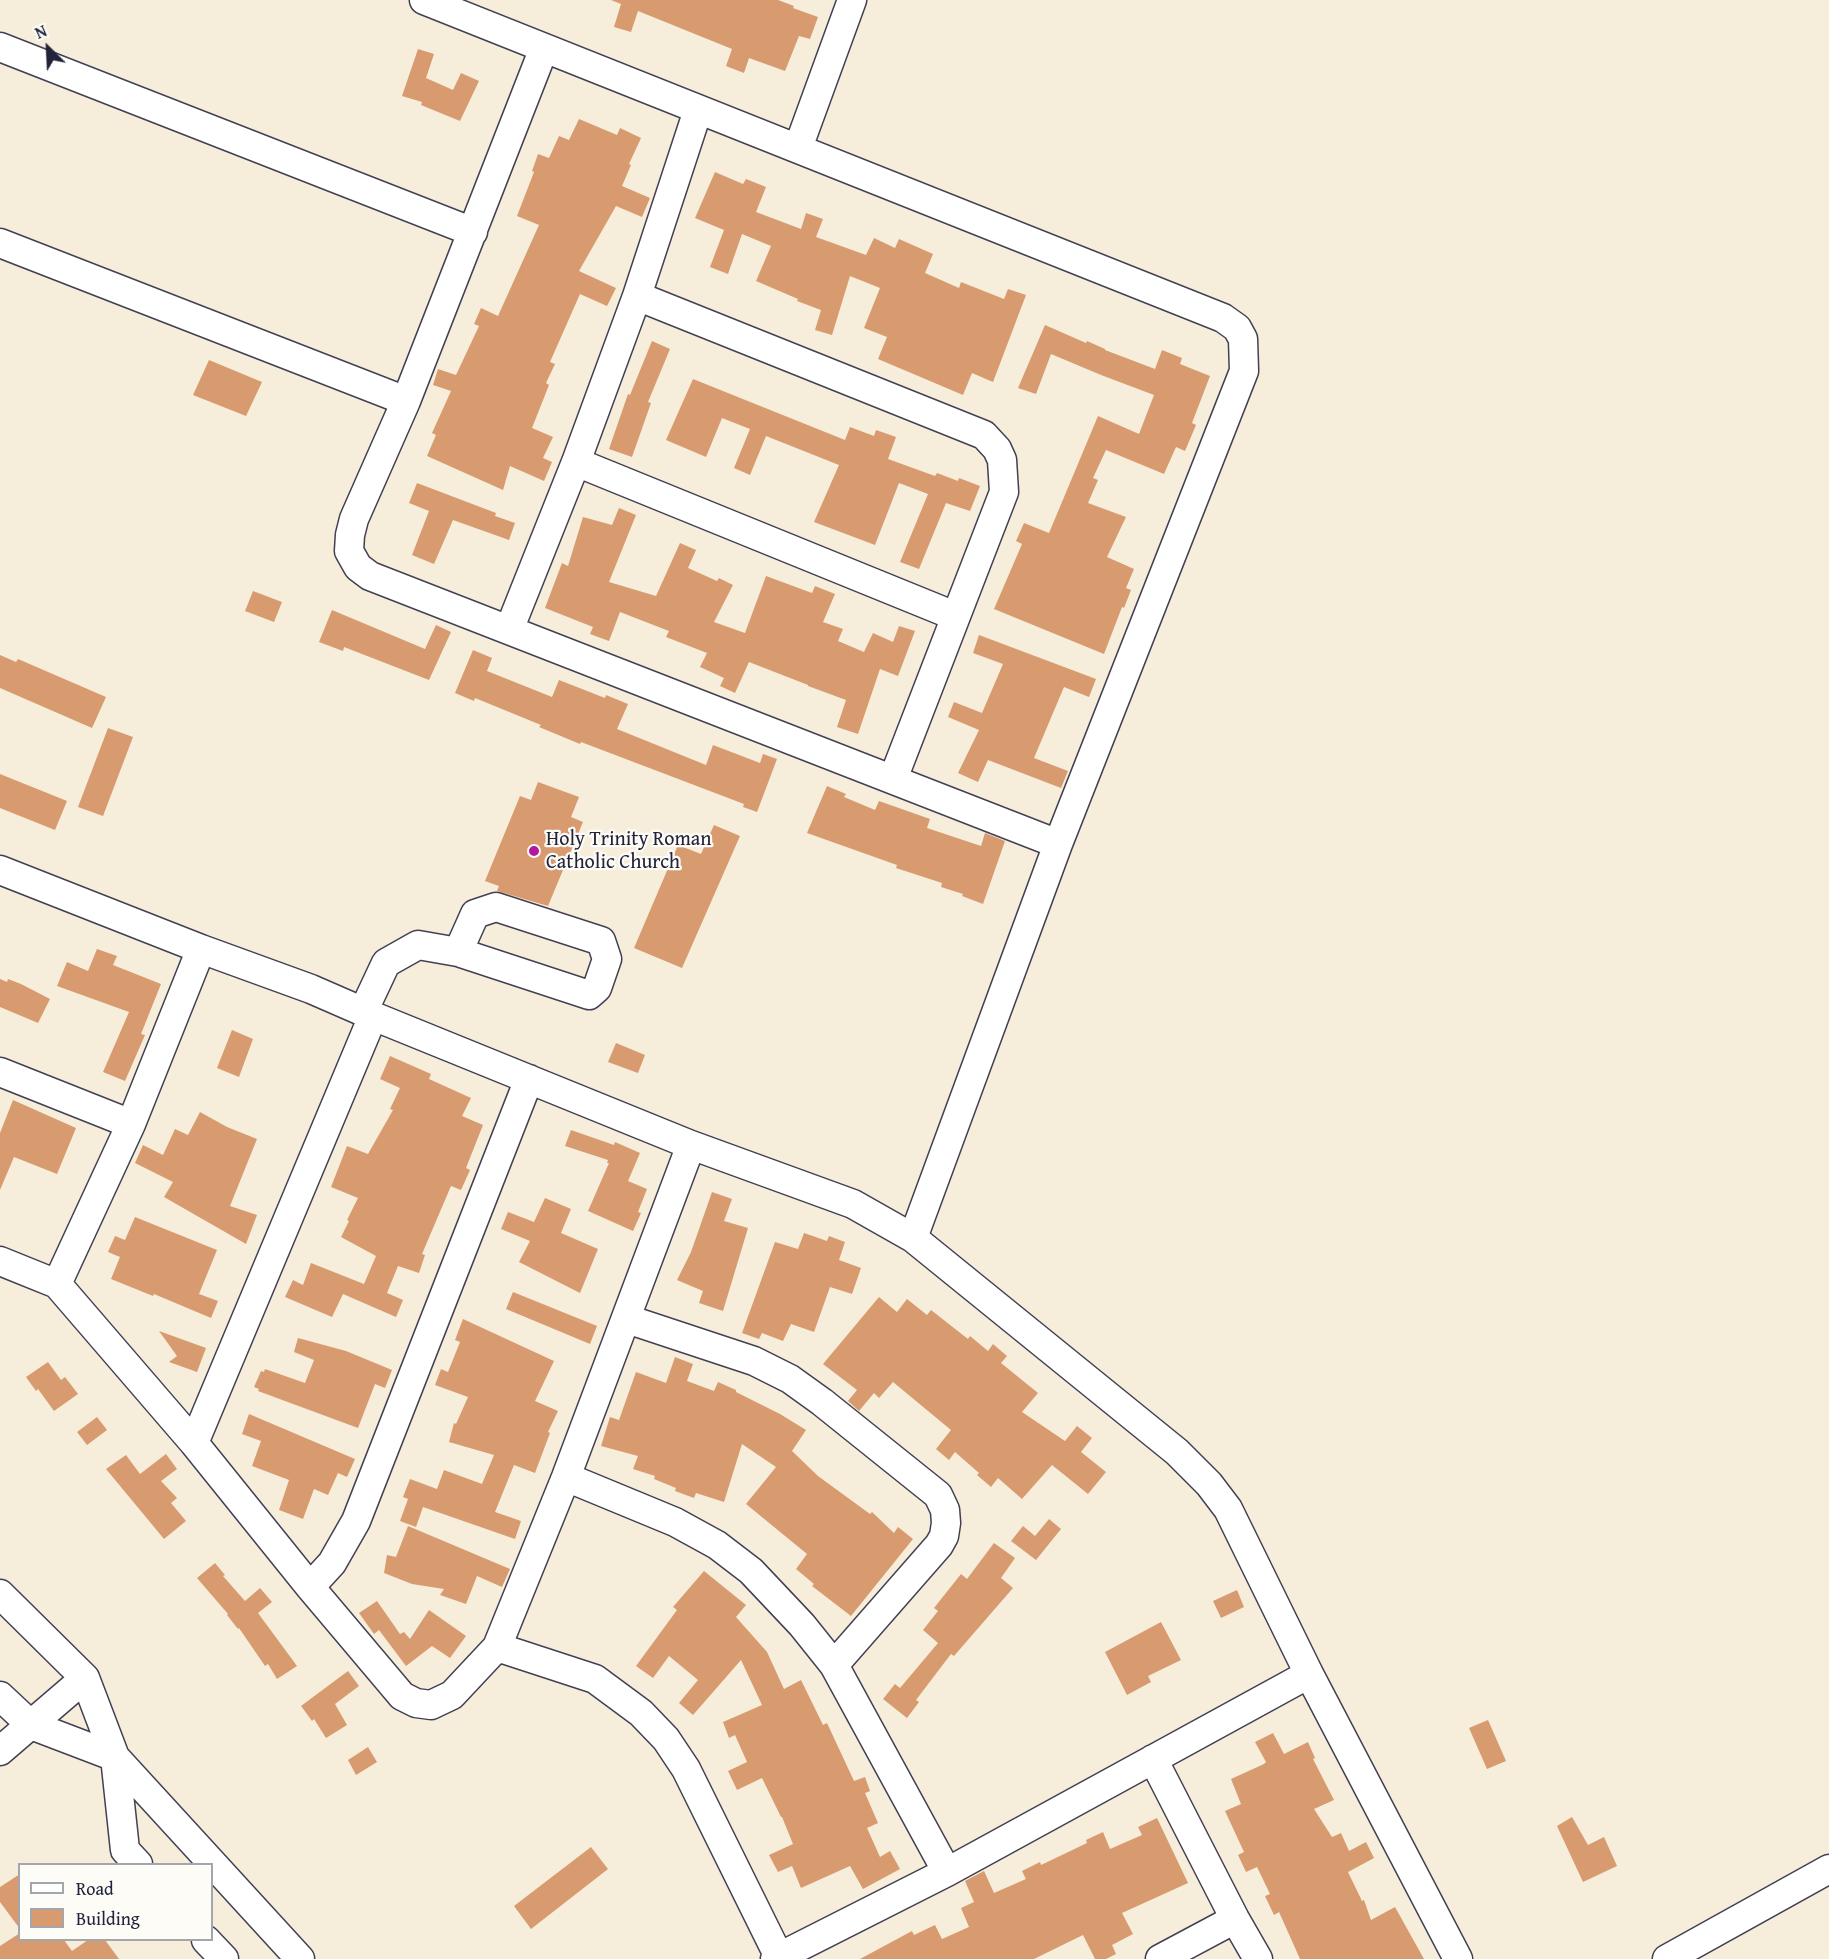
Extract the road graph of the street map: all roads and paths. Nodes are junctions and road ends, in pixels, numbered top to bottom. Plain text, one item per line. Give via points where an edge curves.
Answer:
1 (424, 0) edge
2 (852, 0) edge
3 (0, 47) edge
4 (544, 48) junction
5 (698, 110) junction
6 (798, 148) junction
7 (473, 232) junction
8 (0, 243) edge
9 (636, 296) junction
10 (406, 401) junction
11 (576, 462) junction
12 (955, 616) junction
13 (509, 630) junction
14 (893, 779) junction
15 (1058, 844) junction
16 (0, 870) edge
17 (201, 948) junction
18 (458, 952) junction
19 (368, 1014) junction
20 (0, 1072) edge
21 (529, 1079) junction
22 (131, 1125) junction
23 (691, 1145) junction
24 (913, 1238) junction
25 (0, 1261) edge
26 (57, 1284) junction
27 (627, 1319) junction
28 (194, 1443) junction
29 (566, 1477) junction
30 (310, 1587) junction
31 (0, 1594) edge
32 (497, 1647) junction
33 (834, 1665) junction
34 (1309, 1674) junction
35 (85, 1678) junction
36 (0, 1696) edge
37 (31, 1725) junction
38 (0, 1751) edge
39 (115, 1757) junction
40 (1153, 1759) junction
41 (137, 1863) edge
42 (212, 1863) edge
43 (213, 1864) edge
44 (1829, 1869) edge
45 (947, 1872) junction
46 (1235, 1918) junction
47 (207, 1941) edge
48 (777, 1958) edge
49 (224, 1959) edge
50 (300, 1959) edge
51 (1160, 1959) edge
52 (1258, 1959) edge
53 (1458, 1959) edge
54 (1667, 1959) edge

1 - 4 street
2 - 6 street
3 - 7 street
4 - 5 street
4 - 7 street
5 - 6 street
5 - 9 street
6 - 15 street via 1223,318 1237,328 1242,339 1244,371
7 - 10 street
8 - 10 street
9 - 11 street
9 - 12 street via 984,435 1002,460 1004,492
10 - 13 street via 354,519 349,551 358,567 370,576
11 - 12 street
11 - 13 street
12 - 14 street
13 - 14 street
14 - 15 street
15 - 24 street
16 - 17 street
17 - 19 street
17 - 22 street
18 - 18 street via 589,995 597,988 607,959 602,941 496,907 475,914
18 - 19 street via 418,945 386,963
19 - 21 street
19 - 28 street
20 - 22 street
21 - 23 street
21 - 30 street via 356,1521 332,1563
22 - 26 street
23 - 24 street via 853,1204
23 - 27 street
24 - 34 street via 1177,1452 1209,1484 1228,1509
25 - 26 street
26 - 28 street
27 - 29 street
27 - 33 street via 754,1361 790,1379 938,1495 946,1523 939,1545
28 - 30 street
29 - 32 street
29 - 33 street via 675,1522 717,1545 751,1571
30 - 32 street via 402,1696 416,1703 431,1705 452,1695
31 - 35 street
32 - 48 street via 595,1679 641,1713 666,1739 686,1769
33 - 45 street
34 - 40 street
34 - 53 street
35 - 37 street
35 - 39 street
36 - 37 street
37 - 38 street
37 - 39 street
39 - 41 street via 125,1850
39 - 42 street
40 - 45 street
40 - 46 street
43 - 50 street
44 - 54 street
45 - 48 street
46 - 51 street
46 - 52 street
47 - 49 street

